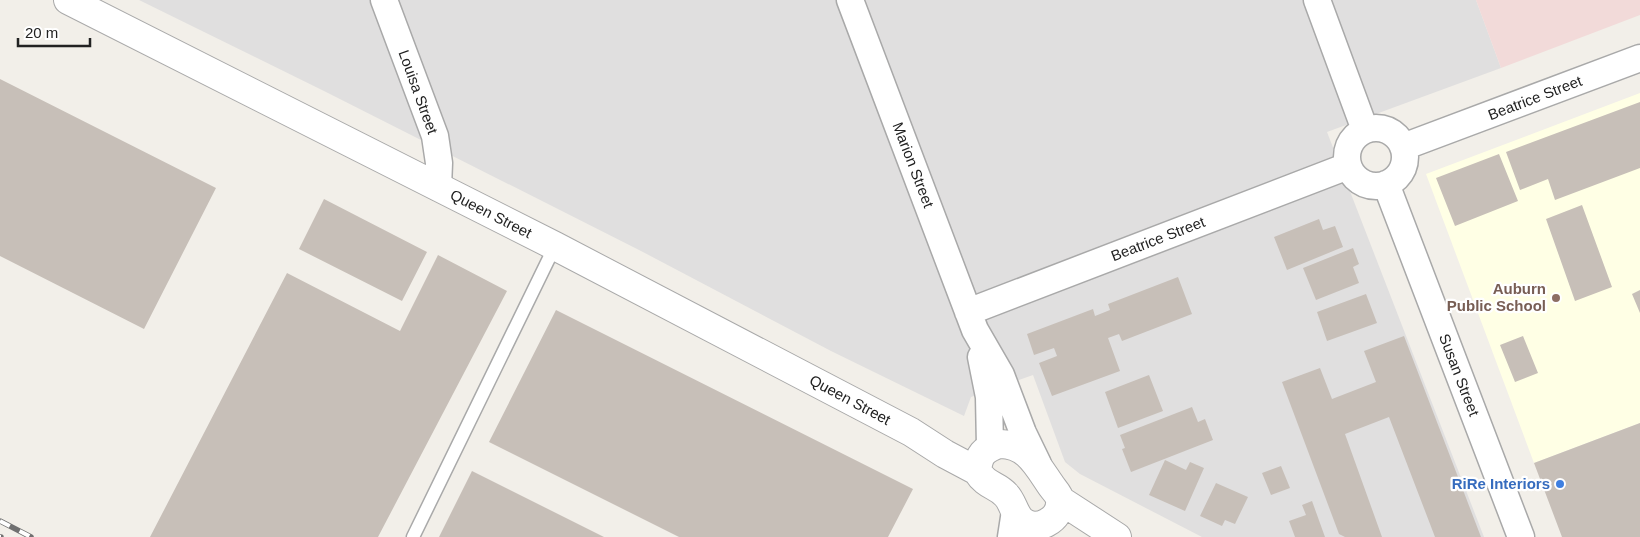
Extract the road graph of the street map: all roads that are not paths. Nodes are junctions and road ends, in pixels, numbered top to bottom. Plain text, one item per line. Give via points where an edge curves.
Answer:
1 (68, 0) edge
2 (384, 0) edge
3 (850, 0) edge
4 (1317, 0) edge
5 (1640, 58) edge
6 (1365, 130) junction
7 (1402, 147) junction
8 (1348, 166) junction
9 (1386, 184) junction
10 (438, 187) junction
11 (555, 246) junction
12 (972, 321) junction
13 (984, 456) junction
14 (1038, 464) junction
15 (1045, 520) edge
16 (1013, 524) edge
17 (413, 537) edge
18 (1116, 537) edge
19 (1520, 537) edge

1 - 10 street, Queen Street
2 - 10 street, Louisa Street via 435,136
3 - 12 street, Marion Street
4 - 6 street
5 - 7 street, Beatrice Street
6 - 7 street via 1383,129 1398,138
6 - 8 street via 1358,134 1348,149
7 - 9 street via 1404,164 1394,179
8 - 9 street via 1360,181 1368,185
8 - 12 street, Beatrice Street
9 - 19 street, Susan Street
10 - 11 street, Queen Street
11 - 13 street, Queen Street via 911,432 945,454
11 - 17 lane
12 - 13 street, Marion Street via 989,397
12 - 14 street, Marion Street via 1002,375
13 - 14 street via 999,444 1006,444 1016,446
13 - 16 street, Queen Street via 986,483 1005,494
14 - 15 street
15 - 16 street, Queen Street via 1027,525 1020,519
15 - 18 street

